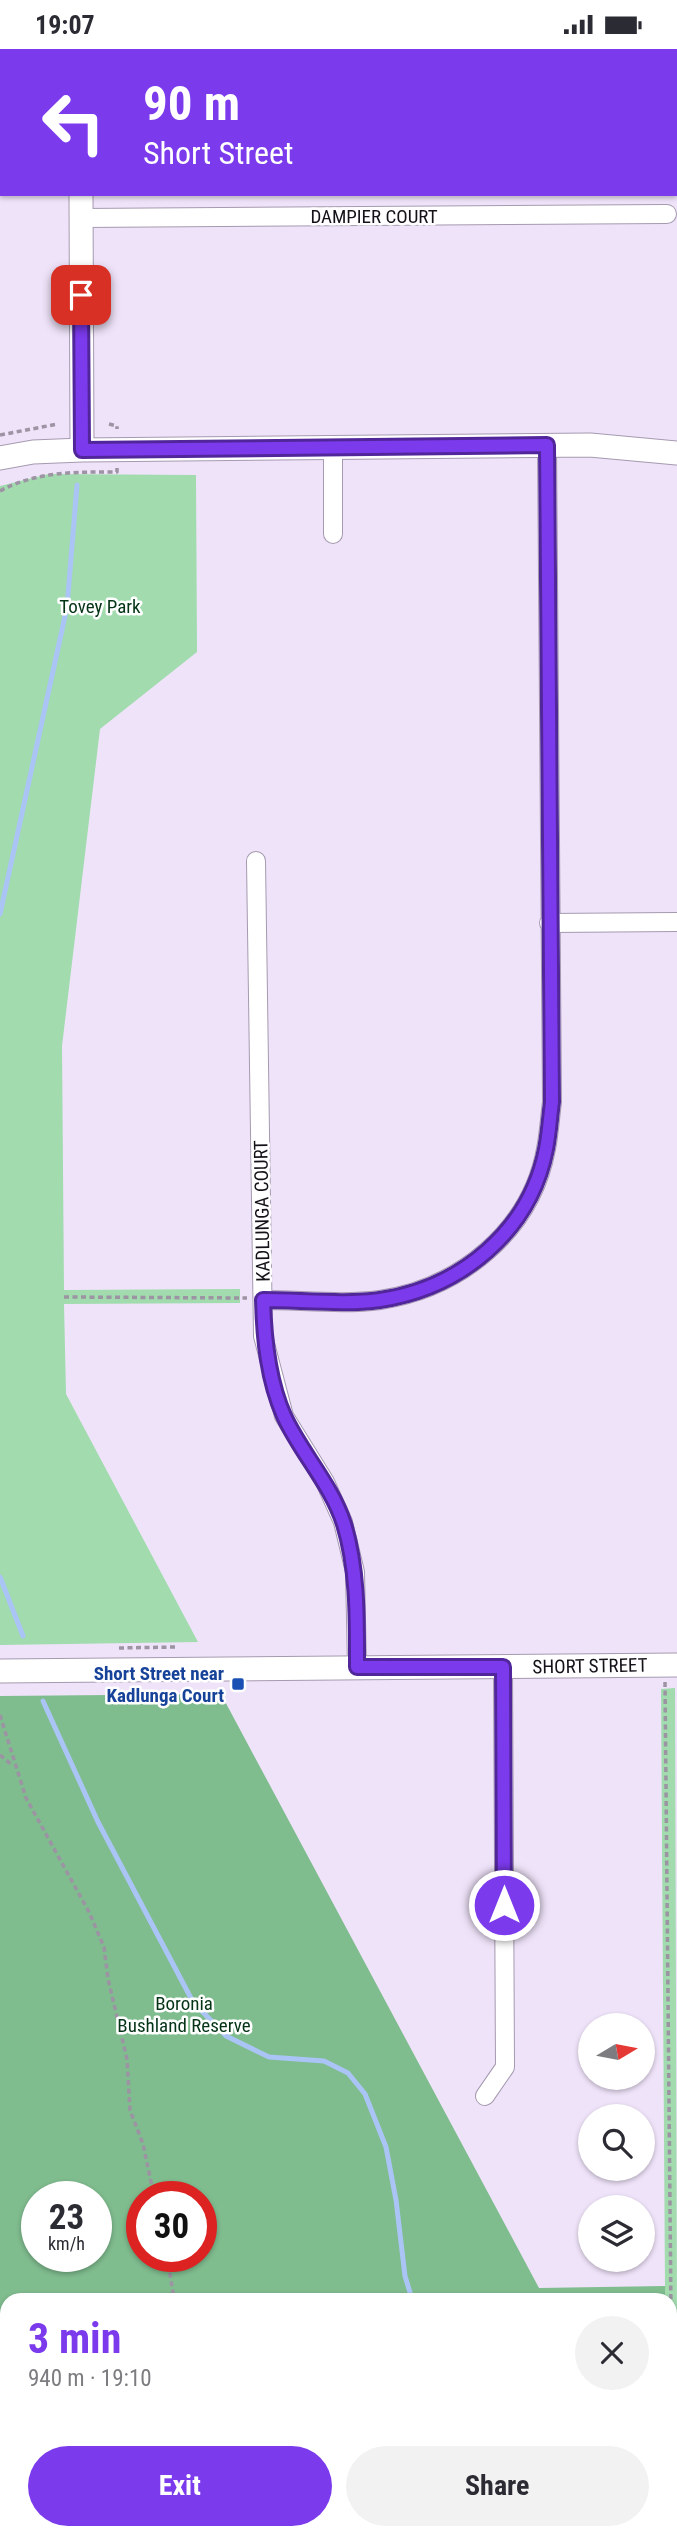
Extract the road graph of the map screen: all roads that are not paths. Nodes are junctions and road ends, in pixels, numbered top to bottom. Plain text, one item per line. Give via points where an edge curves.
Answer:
1 (81, 196) edge
2 (667, 214) dead end
3 (81, 218) junction
4 (547, 445) junction
5 (333, 448) junction
6 (82, 450) junction
7 (677, 453) edge
8 (0, 458) edge
9 (332, 534) dead end
10 (257, 861) dead end
11 (677, 922) edge
12 (549, 923) junction
13 (263, 1300) junction
14 (671, 1665) edge
15 (357, 1667) junction
16 (503, 1667) junction
17 (0, 1671) edge
18 (485, 2097) dead end

1 - 3 street
2 - 3 street, DAMPIER COURT
3 - 6 street
4 - 5 street
4 - 7 street
4 - 12 street
5 - 6 street
5 - 9 street
6 - 8 street
10 - 13 street, KADLUNGA COURT
11 - 12 street
12 - 13 street via 552,1102 546,1151 530,1197 505,1234 473,1265 429,1289 379,1300
13 - 15 street, KADLUNGA COURT via 263,1336 284,1416 325,1482 343,1522 355,1572
14 - 16 street, SHORT STREET
15 - 16 street, SHORT STREET
15 - 17 street, SHORT STREET
16 - 18 street via 505,2067

